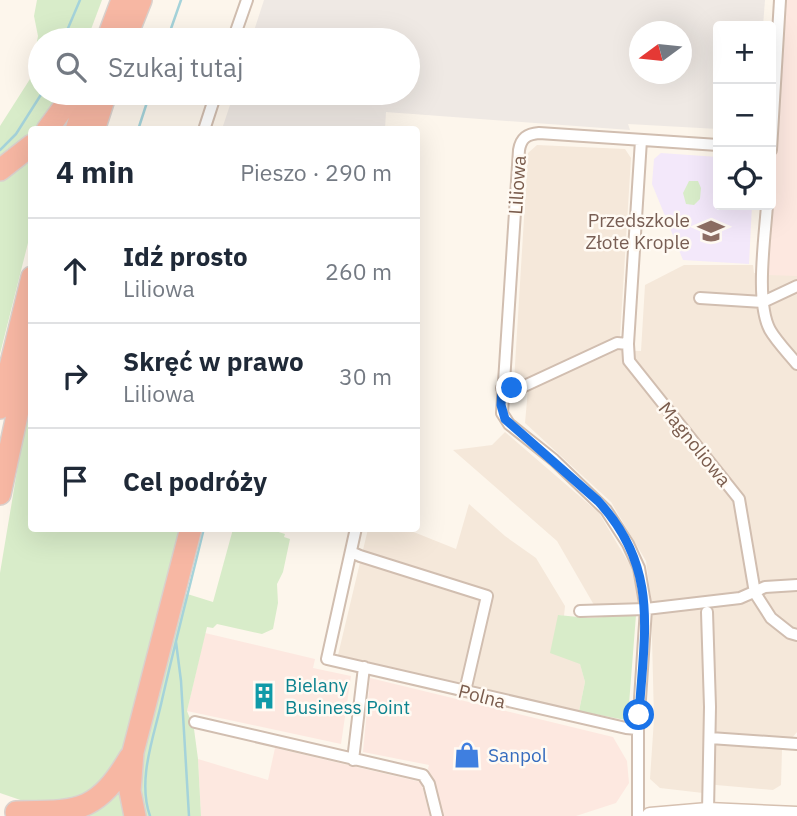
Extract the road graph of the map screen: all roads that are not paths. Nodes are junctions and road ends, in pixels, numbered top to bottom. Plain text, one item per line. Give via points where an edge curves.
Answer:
1 (122, 0) edge
2 (141, 0) edge
3 (247, 0) edge
4 (780, 0) edge
5 (118, 28) edge
6 (123, 28) edge
7 (237, 28) edge
8 (65, 105) edge
9 (84, 105) edge
10 (102, 105) edge
11 (114, 105) edge
12 (212, 105) edge
13 (50, 126) edge
14 (77, 126) edge
15 (95, 126) edge
16 (110, 126) edge
17 (205, 126) edge
18 (641, 140) junction
19 (713, 145) edge
20 (771, 147) edge
21 (28, 148) edge
22 (0, 170) edge
23 (767, 210) edge
24 (797, 286) edge
25 (28, 293) edge
26 (700, 298) dead end
27 (763, 302) junction
28 (628, 344) junction
29 (794, 357) edge
30 (28, 364) edge
31 (502, 388) junction
32 (28, 398) edge
33 (0, 408) edge
34 (13, 431) junction
35 (0, 494) edge
36 (190, 532) edge
37 (355, 532) edge
38 (351, 552) junction
39 (797, 584) edge
40 (755, 593) junction
41 (646, 608) junction
42 (580, 611) dead end
43 (707, 612) dead end
44 (797, 635) edge
45 (364, 667) junction
46 (465, 691) junction
47 (195, 722) dead end
48 (638, 729) junction
49 (710, 738) junction
50 (797, 744) edge
51 (133, 752) junction
52 (353, 760) junction
53 (708, 811) junction
54 (16, 812) dead end
55 (797, 815) edge
56 (135, 816) edge
57 (437, 816) edge
58 (638, 816) edge
59 (650, 816) edge

1 - 5 highway
2 - 6 highway
3 - 7 street
4 - 20 street
8 - 13 highway
9 - 14 highway
10 - 15 highway
11 - 16 highway
12 - 17 street
18 - 19 street, Liliowa
18 - 28 street, Magnoliowa
18 - 31 street, Liliowa via 539,133 520,142
21 - 22 highway
23 - 27 street
24 - 27 street
25 - 33 highway
26 - 27 street
27 - 29 street via 770,331
28 - 31 street via 617,343 520,388
28 - 40 street, Magnoliowa via 632,367 739,499
30 - 34 highway
31 - 41 street, Liliowa via 505,419 607,510 635,556
32 - 34 highway
34 - 35 highway
36 - 51 highway
37 - 38 street
38 - 45 street, Polna via 327,659
38 - 46 street via 487,596
39 - 40 street via 765,587
40 - 41 street
40 - 44 street via 771,618
41 - 42 street
41 - 48 street, Liliowa
43 - 49 street
45 - 46 street, Polna
45 - 52 street
46 - 48 street, Polna
47 - 52 street
48 - 58 street, Liliowa
49 - 50 street
49 - 53 street
51 - 54 highway via 113,785 93,802 63,811
51 - 56 highway via 130,791
52 - 57 street via 423,775
53 - 55 main road
53 - 59 main road

